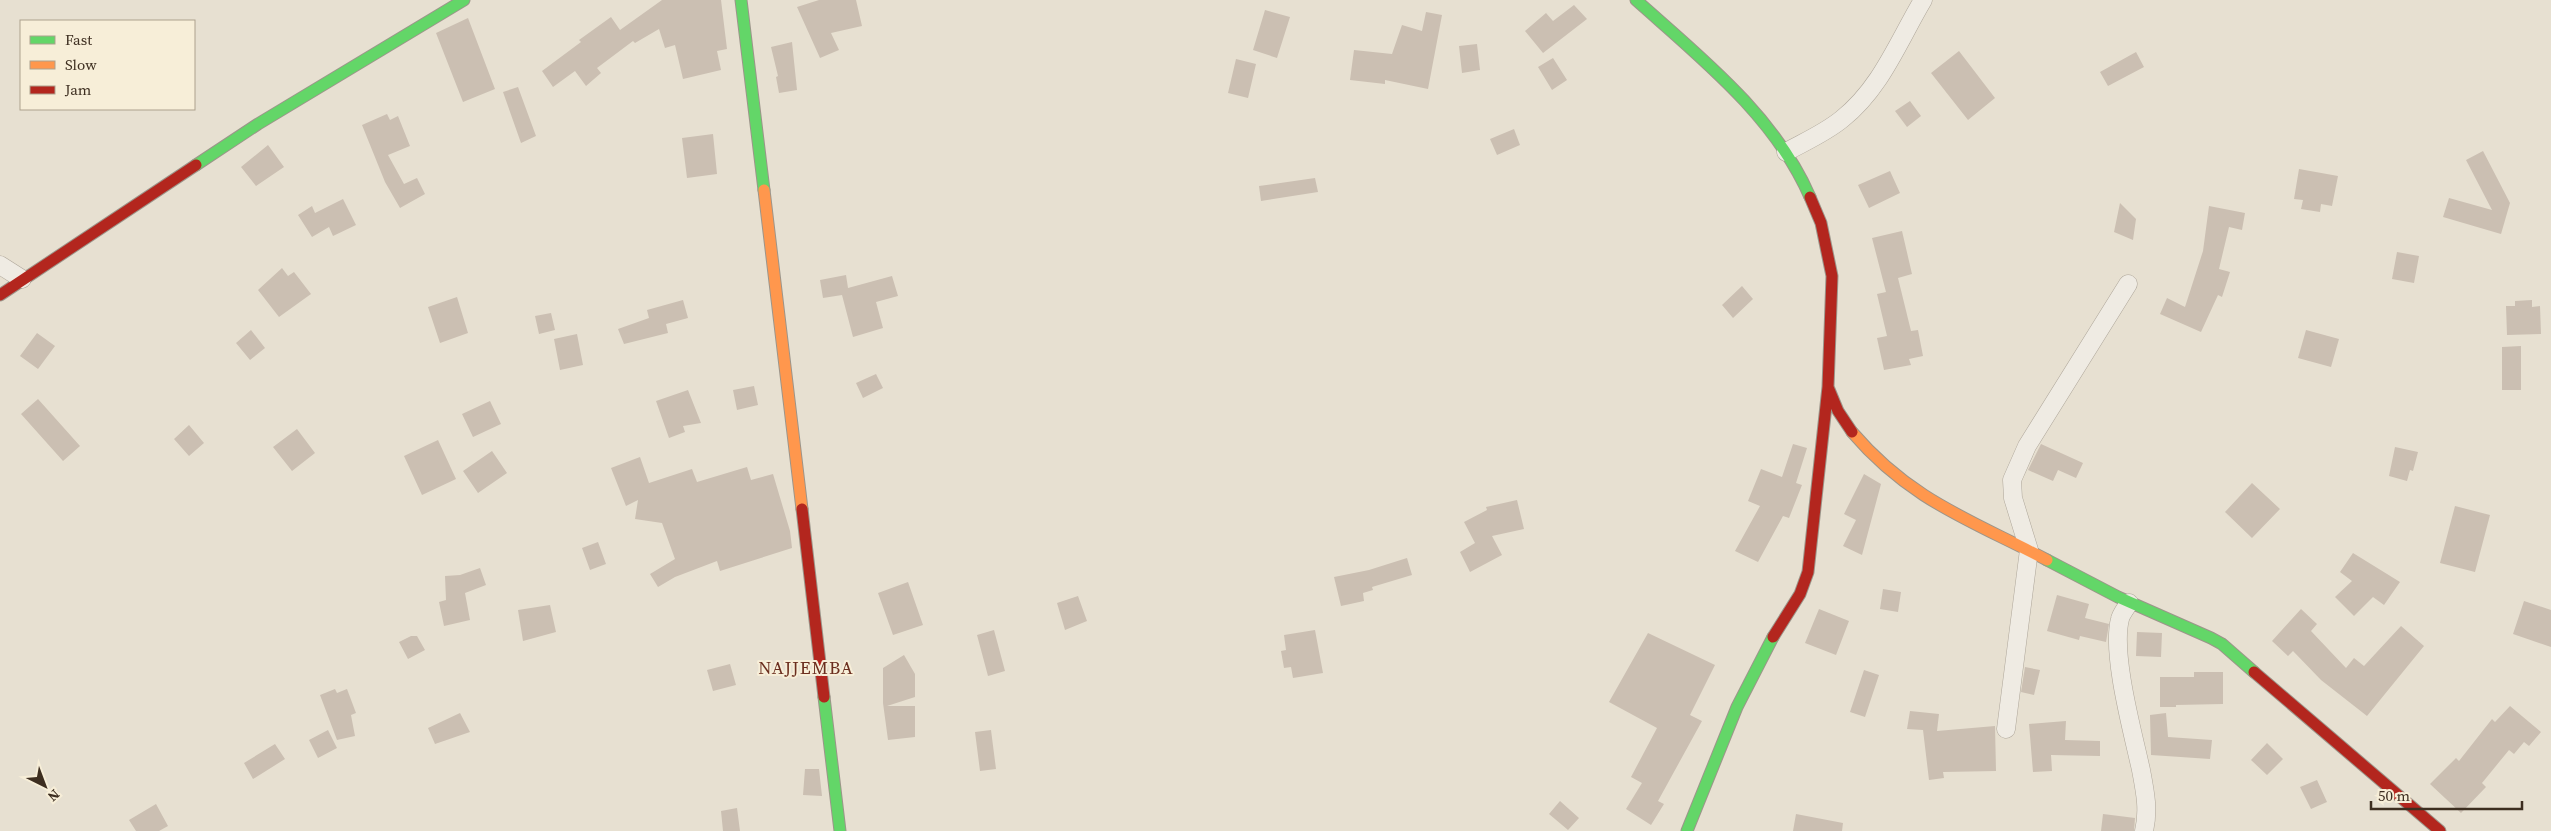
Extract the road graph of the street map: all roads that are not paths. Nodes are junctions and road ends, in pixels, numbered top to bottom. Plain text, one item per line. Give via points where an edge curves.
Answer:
1 (464, 0) edge
2 (741, 0) edge
3 (1636, 0) edge
4 (1923, 0) edge
5 (1786, 152) junction
6 (0, 265) edge
7 (22, 279) junction
8 (2128, 284) dead end
9 (0, 296) edge
10 (1828, 386) junction
11 (2028, 550) junction
12 (2129, 602) junction
13 (2006, 729) dead end
14 (840, 831) edge
15 (1687, 831) edge
16 (2144, 831) edge
17 (2440, 831) edge

1 - 7 street via 258,124
2 - 14 street
3 - 5 street via 1710,66
4 - 5 street via 1884,72 1867,95 1841,120
5 - 10 street via 1817,214 1831,262
6 - 7 street
7 - 9 street
8 - 11 street via 2017,465 2012,480 2013,498
10 - 11 street via 1853,434 1887,471 1936,507
10 - 15 street via 1814,542 1808,572 1800,594 1777,630 1737,707
11 - 12 street
11 - 13 street
12 - 16 street via 2120,618 2118,645 2146,796
12 - 17 street via 2201,632 2227,648

